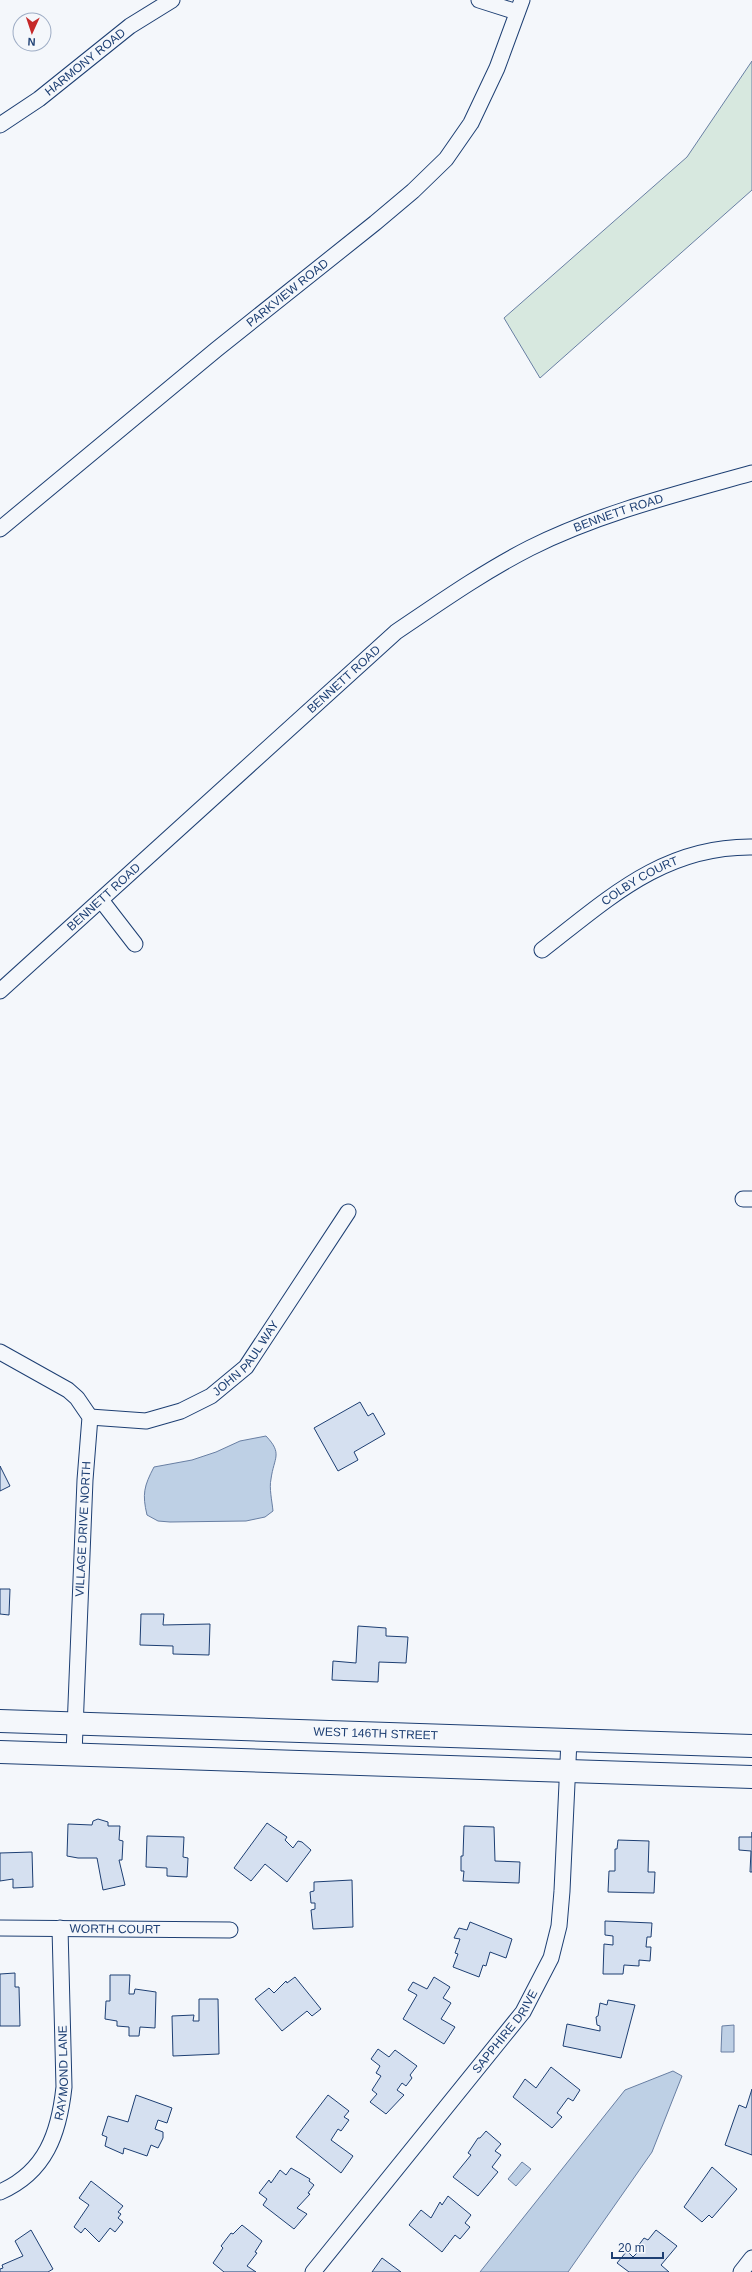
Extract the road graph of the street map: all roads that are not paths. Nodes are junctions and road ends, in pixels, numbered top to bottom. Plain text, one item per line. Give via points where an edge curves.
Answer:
1 (172, 0) edge
2 (479, 0) edge
3 (520, 6) edge
4 (0, 125) edge
5 (752, 474) edge
6 (0, 529) edge
7 (752, 847) edge
8 (101, 900) junction
9 (135, 944) dead end
10 (542, 950) dead end
11 (0, 990) edge
12 (348, 1212) dead end
13 (0, 1352) edge
14 (90, 1417) junction
15 (0, 1721) edge
16 (75, 1723) junction
17 (569, 1740) junction
18 (752, 1746) edge
19 (0, 1752) edge
20 (74, 1754) junction
21 (568, 1770) junction
22 (752, 1776) edge
23 (0, 1928) edge
24 (60, 1928) junction
25 (230, 1930) dead end
26 (0, 2192) edge
27 (752, 2258) edge
28 (313, 2272) edge
29 (741, 2272) edge

1 - 4 street, HARMONY ROAD via 130,26 39,99
2 - 3 street
3 - 6 street, PARKVIEW ROAD via 497,68 471,123 446,159 380,218
5 - 8 street, BENNETT ROAD via 603,517 530,548 461,588 396,632
7 - 10 street, COLBY COURT via 709,850 680,858 643,874
8 - 9 street
8 - 11 street, BENNETT ROAD
12 - 14 street, JOHN PAUL WAY via 246,1367 211,1396 181,1411 146,1421
13 - 14 street via 68,1390
14 - 16 street, VILLAGE DRIVE NORTH via 84,1480
15 - 16 main road, WEST 146TH STREET
16 - 17 main road, WEST 146TH STREET
16 - 20 street, VILLAGE DRIVE NORTH
17 - 18 main road, WEST 146TH STREET
17 - 21 street, SAPPHIRE DRIVE
19 - 20 main road
20 - 21 main road
21 - 22 main road
21 - 28 street, SAPPHIRE DRIVE via 559,1926 551,1958 539,1985 523,2012
23 - 24 street, WORTH COURT
24 - 25 street, WORTH COURT
24 - 26 street, RAYMOND LANE via 64,2087 62,2111 46,2154 30,2172
27 - 29 street

